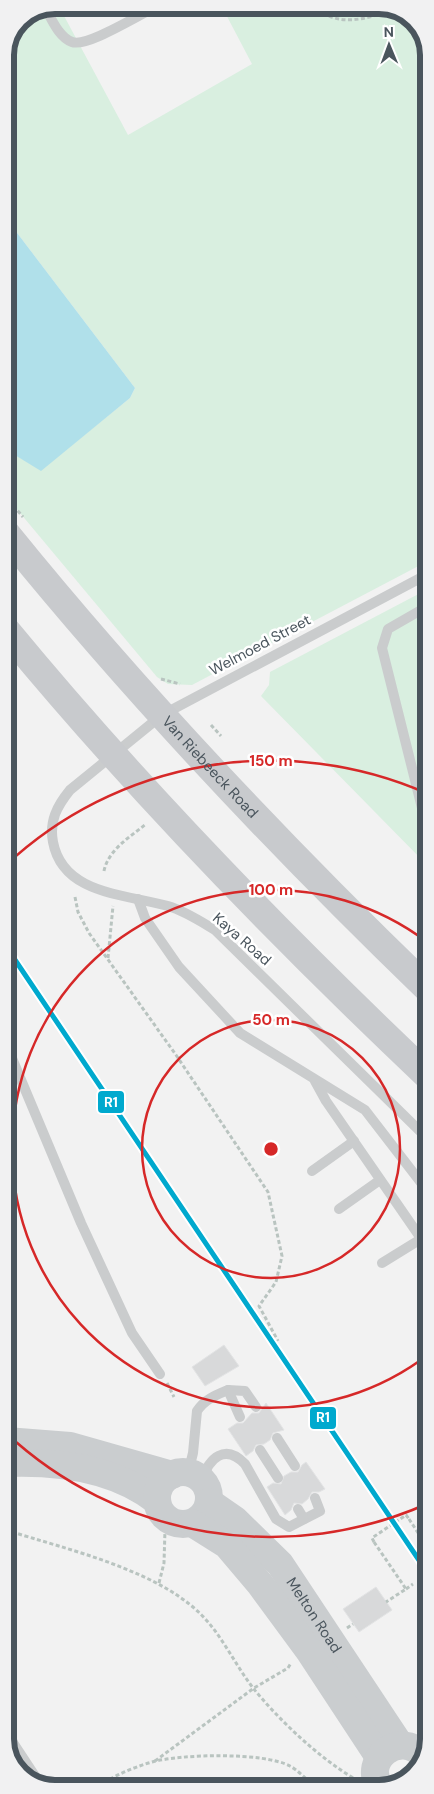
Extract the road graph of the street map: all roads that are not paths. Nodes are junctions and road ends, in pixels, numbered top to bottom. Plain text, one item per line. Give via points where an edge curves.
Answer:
1 (142, 14) edge
2 (49, 15) edge
3 (14, 543) edge
4 (420, 578) edge
5 (420, 611) edge
6 (14, 639) edge
7 (162, 715) junction
8 (113, 754) junction
9 (420, 801) edge
10 (138, 899) junction
11 (420, 981) edge
12 (14, 1063) edge
13 (420, 1069) edge
14 (314, 1080) junction
15 (420, 1131) edge
16 (354, 1141) junction
17 (312, 1171) dead end
18 (380, 1180) junction
19 (420, 1182) edge
20 (339, 1209) dead end
21 (420, 1231) edge
22 (420, 1239) edge
23 (382, 1263) dead end
24 (160, 1374) dead end
25 (228, 1390) junction
26 (256, 1407) dead end
27 (240, 1417) dead end
28 (277, 1438) dead end
29 (14, 1442) edge
30 (260, 1450) dead end
31 (14, 1463) edge
32 (295, 1466) dead end
33 (278, 1478) dead end
34 (192, 1482) junction
35 (315, 1498) dead end
36 (157, 1501) junction
37 (298, 1509) dead end
38 (304, 1519) junction
39 (192, 1523) junction
40 (401, 1752) edge
41 (372, 1780) edge

1 - 2 lane via 90,40 76,43 58,31
3 - 7 main road, Van Riebeeck Road via 73,616
4 - 7 lane, Welmoed Street
5 - 9 lane via 388,629 382,648
6 - 8 main road
7 - 8 lane, Welmoed Street
7 - 11 main road, Van Riebeeck Road via 300,864
8 - 10 lane, Kaya Road via 70,790 58,805 52,838 65,869 80,883
8 - 13 main road via 354,1007
10 - 14 lane via 145,918 179,967 240,1033
10 - 15 lane, Kaya Road via 185,912 215,930
12 - 24 lane via 81,1223 132,1333
14 - 16 lane
14 - 19 lane via 370,1115
16 - 17 lane
16 - 18 lane
18 - 20 lane
18 - 21 lane
22 - 23 lane
25 - 26 lane via 245,1391
25 - 27 lane
25 - 34 lane via 208,1398 197,1410
28 - 32 lane
29 - 34 street, Melton Road via 70,1446
30 - 33 lane
31 - 36 street via 48,1462 98,1472 135,1486
34 - 36 street via 160,1486
34 - 38 lane via 212,1460 232,1454 245,1464 280,1523 289,1527
34 - 39 street via 200,1518
34 - 40 street, Melton Road via 280,1564
35 - 38 lane via 320,1511
36 - 39 street via 169,1521
37 - 38 lane
39 - 40 street, Melton Road via 227,1545 310,1652
40 - 41 street via 374,1773

